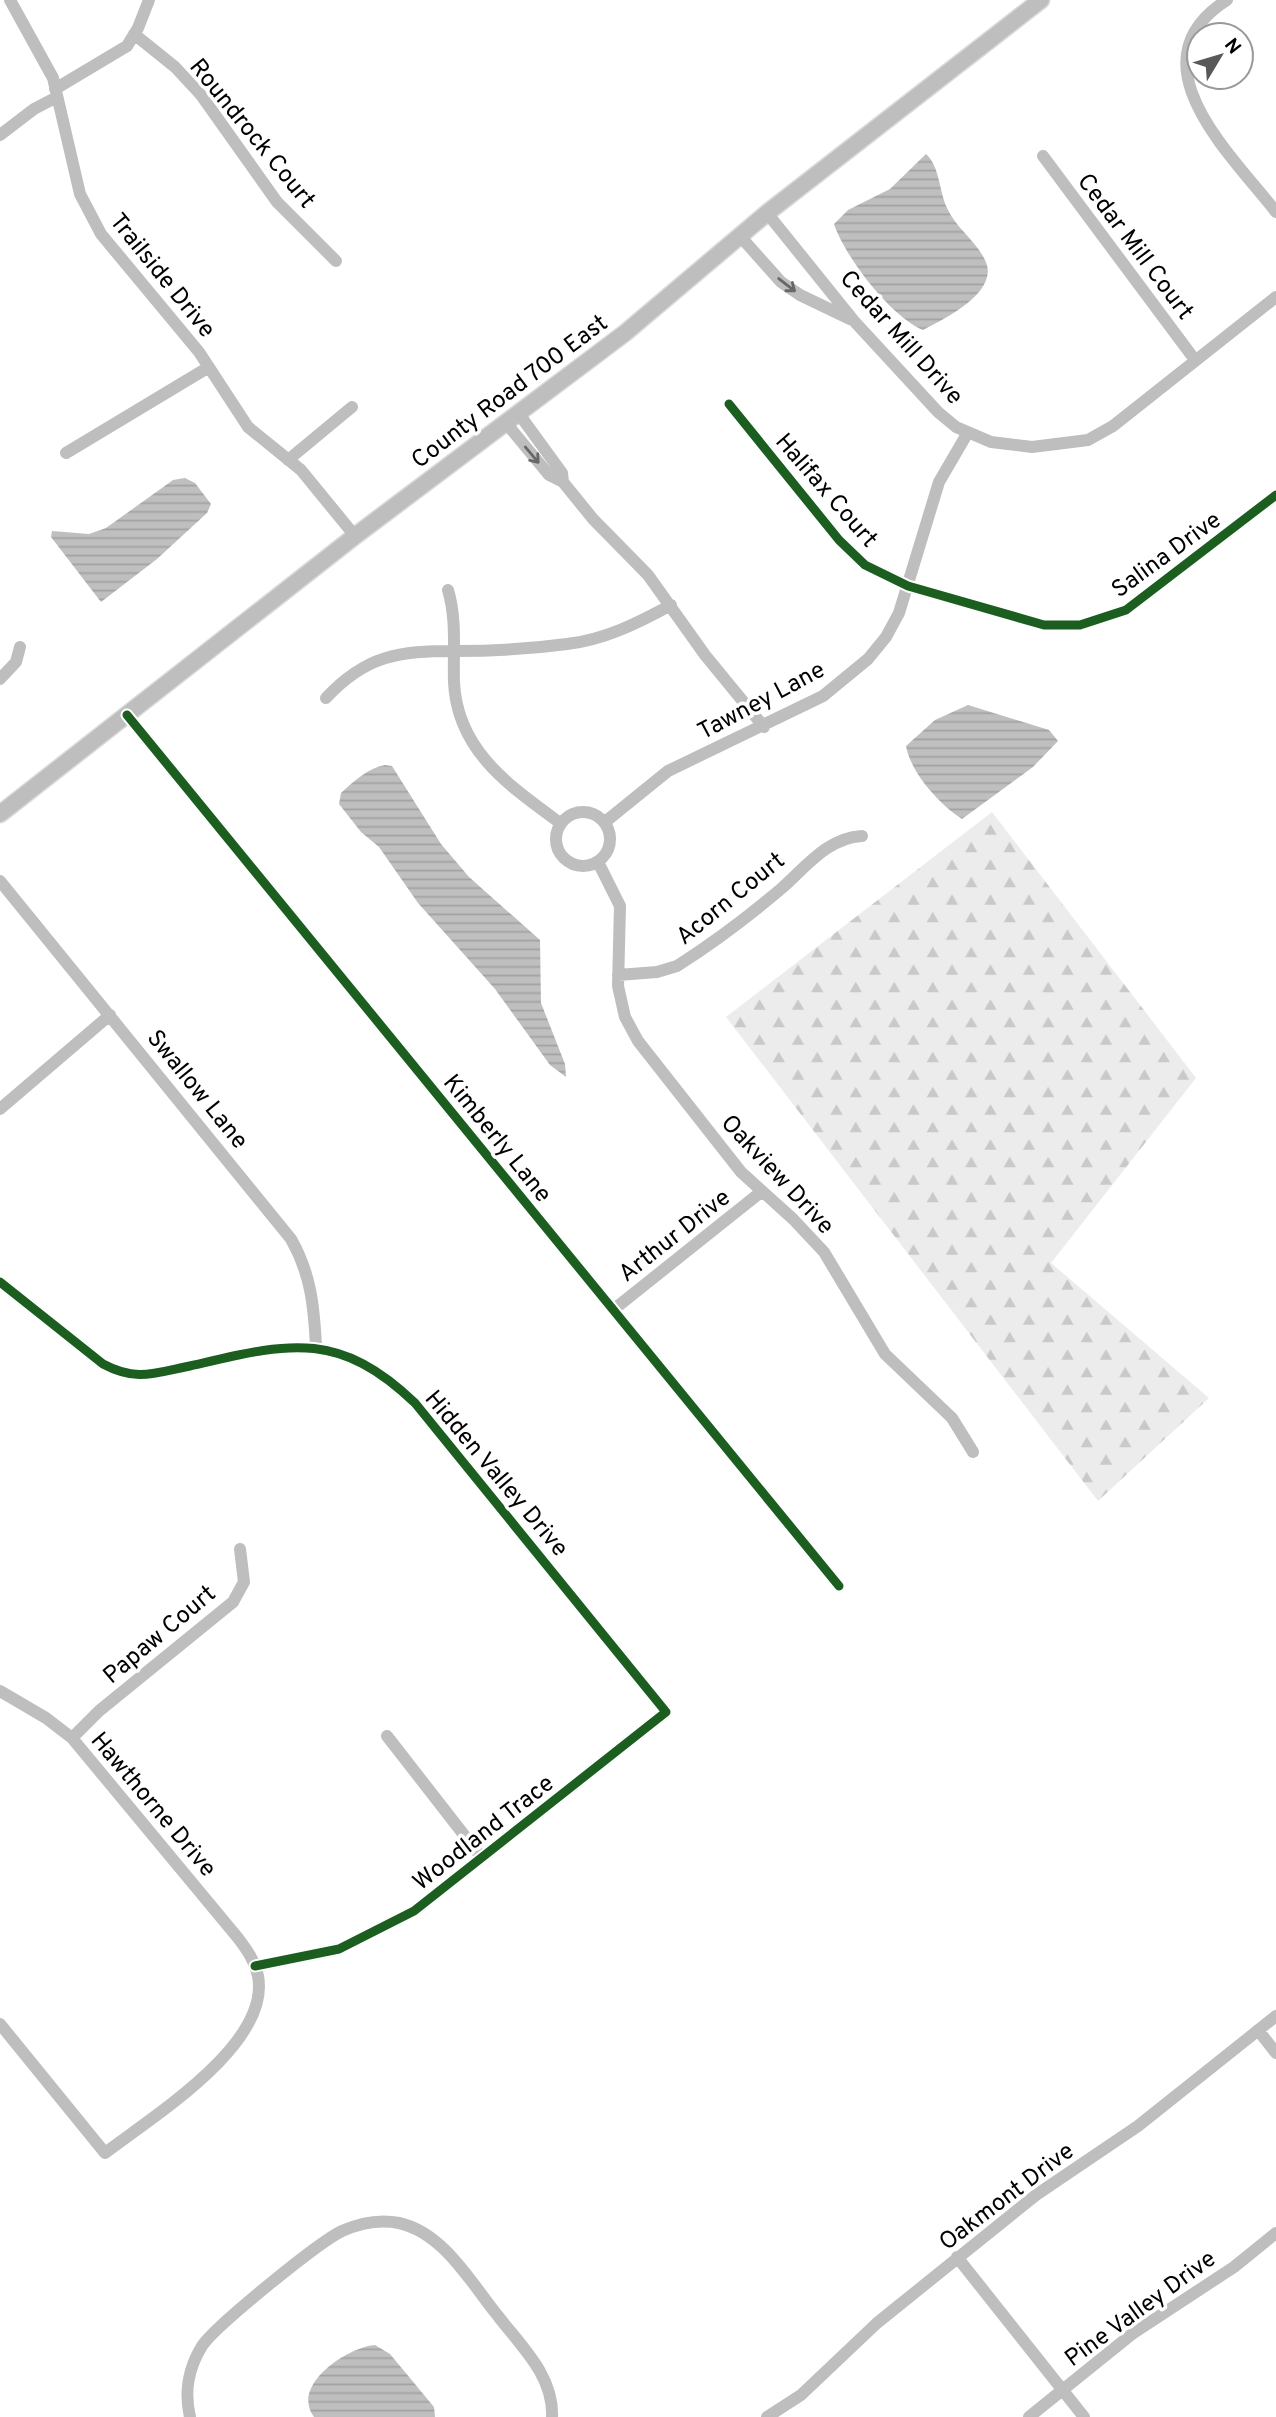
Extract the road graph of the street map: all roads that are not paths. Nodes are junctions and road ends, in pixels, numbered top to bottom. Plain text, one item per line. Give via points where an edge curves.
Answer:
1 (10, 0) edge
2 (149, 0) edge
3 (1041, 0) edge
4 (1222, 3) edge
5 (134, 34) junction
6 (56, 93) junction
7 (0, 135) edge
8 (1043, 156) dead end
9 (1276, 212) edge
10 (768, 213) junction
11 (740, 236) junction
12 (336, 261) dead end
13 (1276, 298) edge
14 (854, 321) junction
15 (1195, 360) junction
16 (209, 368) junction
17 (729, 404) dead end
18 (352, 407) dead end
19 (512, 419) junction
20 (968, 433) junction
21 (66, 453) dead end
22 (288, 460) junction
23 (1276, 495) edge
24 (355, 536) junction
25 (908, 586) junction
26 (447, 590) dead end
27 (671, 605) junction
28 (20, 648) dead end
29 (454, 651) junction
30 (0, 679) edge
31 (326, 698) dead end
32 (127, 715) junction
33 (764, 727) junction
34 (0, 814) edge
35 (605, 822) junction
36 (560, 823) junction
37 (862, 836) dead end
38 (598, 862) junction
39 (0, 881) edge
40 (618, 975) junction
41 (110, 1015) junction
42 (0, 1109) edge
43 (761, 1192) junction
44 (0, 1282) edge
45 (613, 1310) junction
46 (316, 1346) junction
47 (973, 1452) dead end
48 (240, 1549) dead end
49 (839, 1586) dead end
50 (632, 1669) joint
51 (0, 1691) edge
52 (387, 1736) dead end
53 (72, 1738) junction
54 (482, 1858) junction
55 (256, 1966) junction
56 (1276, 2016) edge
57 (0, 2024) edge
58 (1258, 2031) junction
59 (1276, 2053) edge
60 (1276, 2233) edge
61 (957, 2257) junction
62 (1063, 2390) junction
63 (190, 2417) edge
64 (552, 2417) edge
65 (768, 2417) edge
66 (1029, 2417) edge
67 (1084, 2417) edge

1 - 6 street, Trailside Drive via 46,62
2 - 5 street
3 - 10 main road, County Road 700 East
4 - 9 street via 1201,24 1189,46 1185,68 1192,98
5 - 6 street via 127,46
5 - 12 street, Roundrock Court via 201,95 277,202
6 - 7 street
6 - 16 street, Trailside Drive via 89,215
8 - 15 street, Cedar Mill Court
10 - 11 main road, County Road 700 East
10 - 14 street, Cedar Mill Drive
11 -> 14 street via 781,282
11 - 19 main road, County Road 700 East via 625,333
13 - 15 street, Cedar Mill Drive
14 - 20 street, Cedar Mill Drive via 938,412
15 - 20 street, Cedar Mill Drive via 1113,426 1088,440 1018,447
16 - 21 street
16 - 22 street, Trailside Drive via 248,427
17 - 25 street, Halifax Court via 847,549 875,572
18 - 22 street
19 - 24 main road, County Road 700 East
19 - 27 street
20 - 25 street, Tawney Lane via 939,482
22 - 24 street, Trailside Drive
23 - 25 street, Salina Drive via 1137,604 1092,623 1032,623
24 - 32 main road, County Road 700 East
25 - 33 street, Tawney Lane via 893,625 868,659 823,696
26 - 29 street
27 - 29 street via 590,640
27 - 33 street
28 - 30 street via 16,662
29 - 31 street via 419,650 370,663
29 - 36 street via 456,702 467,736 507,783
32 - 34 main road, County Road 700 East
32 - 45 street, Kimberly Lane
33 - 35 street, Tawney Lane via 667,771
35 - 36 street via 582,811
35 - 38 street via 611,839
36 - 38 street via 556,841 563,858 580,866
37 - 40 street, Acorn Court via 822,850 783,886 677,967
38 - 40 street, Oakview Drive via 620,906
39 - 41 street, Swallow Lane
40 - 43 street, Oakview Drive via 625,1017 638,1041
41 - 42 street
41 - 46 street, Swallow Lane via 290,1240 314,1298
43 - 45 street, Arthur Drive
43 - 47 street, Oakview Drive via 824,1252 885,1354 957,1424
44 - 46 street, Hidden Valley Drive via 122,1374 144,1376 272,1348
45 - 49 street, Kimberly Lane
46 - 50 street, Hidden Valley Drive via 391,1380 415,1403
48 - 53 street, Papaw Court via 244,1582 233,1602
50 - 54 street, Woodland Trace via 666,1712
51 - 53 street, Hawthorne Drive
52 - 54 street
53 - 55 street, Hawthorne Drive via 238,1938
54 - 55 street, Woodland Trace via 414,1911 364,1940 304,1959
55 - 57 street via 259,1987 251,2022 233,2047 194,2085 105,2153
56 - 58 street, Oakmont Drive
58 - 59 street
58 - 61 street, Oakmont Drive via 1138,2126 1036,2194
60 - 62 street, Pine Valley Drive via 1132,2334
61 - 62 street
61 - 65 street, Oakmont Drive via 877,2323 801,2395
62 - 66 street, Pine Valley Drive
62 - 67 street
63 - 64 street via 187,2381 209,2336 318,2248 352,2227 387,2221 424,2232 445,2250 536,2364 549,2391

